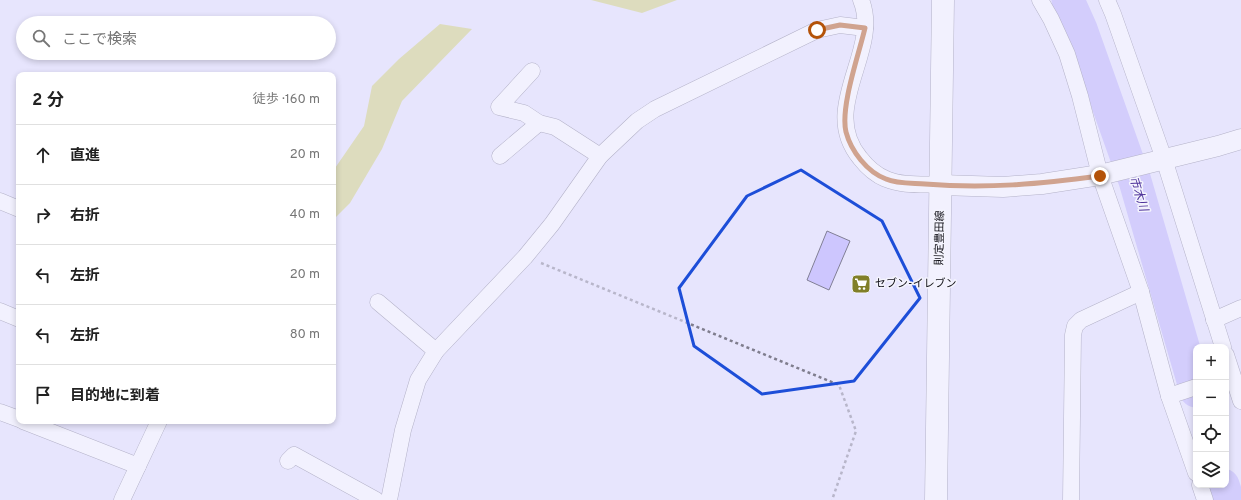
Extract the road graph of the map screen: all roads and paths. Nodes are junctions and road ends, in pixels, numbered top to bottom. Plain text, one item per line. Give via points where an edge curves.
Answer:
1 (861, 0) edge
2 (943, 0) edge
3 (1040, 0) edge
4 (1106, 0) edge
5 (865, 28) junction
6 (532, 71) dead end
7 (539, 123) junction
8 (1241, 138) edge
9 (500, 156) dead end
10 (600, 156) junction
11 (1164, 159) junction
12 (1100, 176) junction
13 (941, 185) junction
14 (0, 201) edge
15 (16, 208) edge
16 (525, 257) junction
17 (1141, 292) junction
18 (378, 302) dead end
19 (1241, 308) edge
20 (0, 311) edge
21 (16, 317) edge
22 (1214, 320) junction
23 (1223, 344) edge
24 (436, 351) junction
25 (1230, 377) edge
26 (1193, 388) edge
27 (1169, 396) junction
28 (1241, 401) edge
29 (0, 412) edge
30 (16, 418) edge
31 (31, 424) edge
32 (158, 424) edge
33 (288, 461) dead end
34 (1193, 464) edge
35 (138, 466) junction
36 (1201, 488) edge
37 (122, 500) edge
38 (376, 500) edge
39 (389, 500) edge
40 (832, 500) edge
41 (936, 500) edge
42 (1071, 500) edge
43 (1205, 500) edge

1 - 5 street via 865,9
2 - 13 main road, 則定豊田線
3 - 12 street via 1067,54
4 - 11 street
5 - 10 street via 840,25 817,30 655,109 637,121
5 - 13 street via 845,115 846,131 852,147 870,169 885,179
6 - 7 street via 499,107 524,113
7 - 9 street
7 - 10 street via 555,127
8 - 11 street
10 - 16 street via 552,224
11 - 12 street
11 - 22 street
12 - 13 street via 1003,187
12 - 17 street
13 - 41 main road, 則定豊田線
14 - 15 street
16 - 24 street
16 - 40 path via 839,385 856,431
17 - 27 street
17 - 42 street via 1081,320 1075,326
18 - 24 street
19 - 22 street
20 - 21 street
22 - 23 street
24 - 39 street via 418,380 403,430
25 - 28 street
26 - 27 street
27 - 34 street
29 - 30 street
31 - 35 street
32 - 35 street
33 - 38 street via 294,455
35 - 37 street
36 - 43 street

